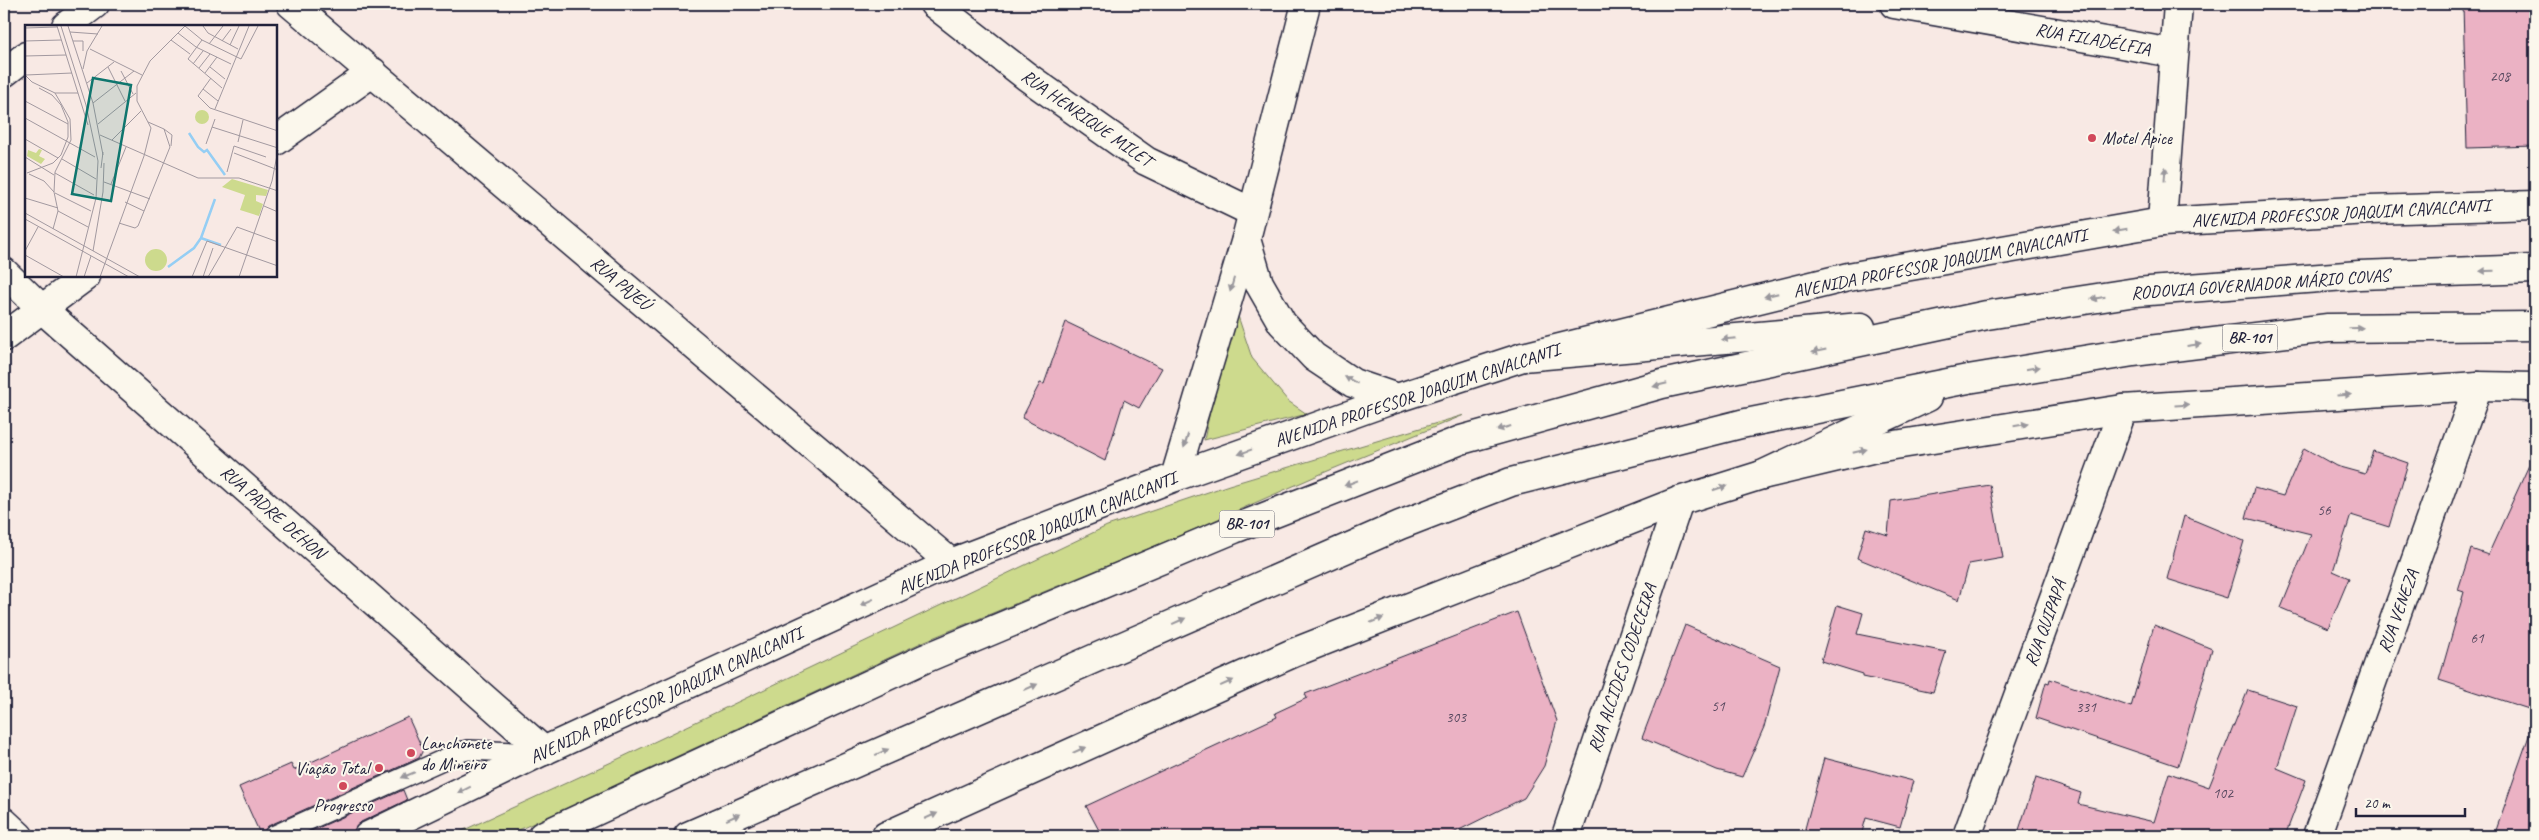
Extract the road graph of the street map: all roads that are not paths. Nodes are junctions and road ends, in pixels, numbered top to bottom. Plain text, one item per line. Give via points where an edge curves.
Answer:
1 (95, 4) edge
2 (291, 4) edge
3 (934, 4) edge
4 (1306, 4) edge
5 (1894, 4) edge
6 (2178, 4) edge
7 (67, 25) edge
8 (2173, 53) junction
9 (25, 57) edge
10 (374, 72) junction
11 (4, 73) edge
12 (278, 140) edge
13 (2535, 205) edge
14 (1252, 212) junction
15 (2162, 222) junction
16 (1246, 239) junction
17 (2535, 269) edge
18 (4, 272) edge
19 (83, 278) edge
20 (41, 308) junction
21 (1987, 315) junction
22 (2535, 326) edge
23 (4, 337) edge
24 (1524, 357) junction
25 (1968, 379) junction
26 (2478, 386) junction
27 (2535, 387) edge
28 (1396, 398) junction
29 (2123, 409) junction
30 (1762, 475) junction
31 (1175, 477) junction
32 (1679, 501) junction
33 (951, 564) junction
34 (542, 752) junction
35 (4, 822) edge
36 (19, 836) edge
37 (273, 836) edge
38 (368, 836) edge
39 (542, 836) edge
40 (688, 836) edge
41 (886, 836) edge
42 (1566, 836) edge
43 (1967, 836) edge
44 (2318, 836) edge

1 - 7 main road
2 - 10 main road, RUA PAJEÚ
3 - 14 main road, RUA HENRIQUE MILET via 1026,76 1146,162
4 - 14 main road
5 - 8 main road, RUA FILADÉLFIA
6 - 8 main road
15 -> 8 main road
9 - 11 main road
10 - 12 main road
10 - 33 main road, RUA PAJEÚ
13 - 15 main road, AVENIDA PROFESSOR JOAQUIM CAVALCANTI via 2370,210
14 - 16 main road
15 -> 24 main road, AVENIDA PROFESSOR JOAQUIM CAVALCANTI via 1848,276
28 -> 16 main road via 1345,378 1314,357 1282,323 1259,283
16 -> 31 main road
17 -> 21 main road, RODOVIA GOVERNADOR MÁRIO COVAS / BR-101 via 2359,275 2136,292
18 - 20 main road, RUA PADRE DEHON
19 - 20 main road
20 - 23 main road
20 - 34 main road, RUA PADRE DEHON
21 -> 24 main road
21 -> 39 main road, BR-101 via 1662,384 1461,440 1234,529 924,659
25 -> 22 main road, BR-101 via 2133,352 2328,328
24 - 28 main road, AVENIDA PROFESSOR JOAQUIM CAVALCANTI
25 - 30 main road
40 -> 25 main road, BR-101 via 1391,529 1511,482 1741,424
26 - 27 main road
29 -> 26 main road
26 - 44 main road, RUA VENEZA
28 -> 31 main road, AVENIDA PROFESSOR JOAQUIM CAVALCANTI
30 -> 29 main road via 1876,448
29 - 43 main road, RUA QUIPAPÁ
32 -> 30 main road
31 - 33 main road, AVENIDA PROFESSOR JOAQUIM CAVALCANTI
41 -> 32 main road via 1293,653
32 - 42 main road, RUA ALCIDES CODECEIRA
33 -> 34 main road, AVENIDA PROFESSOR JOAQUIM CAVALCANTI
34 -> 37 lane via 460,752
34 -> 38 main road, AVENIDA PROFESSOR JOAQUIM CAVALCANTI
35 - 36 main road

